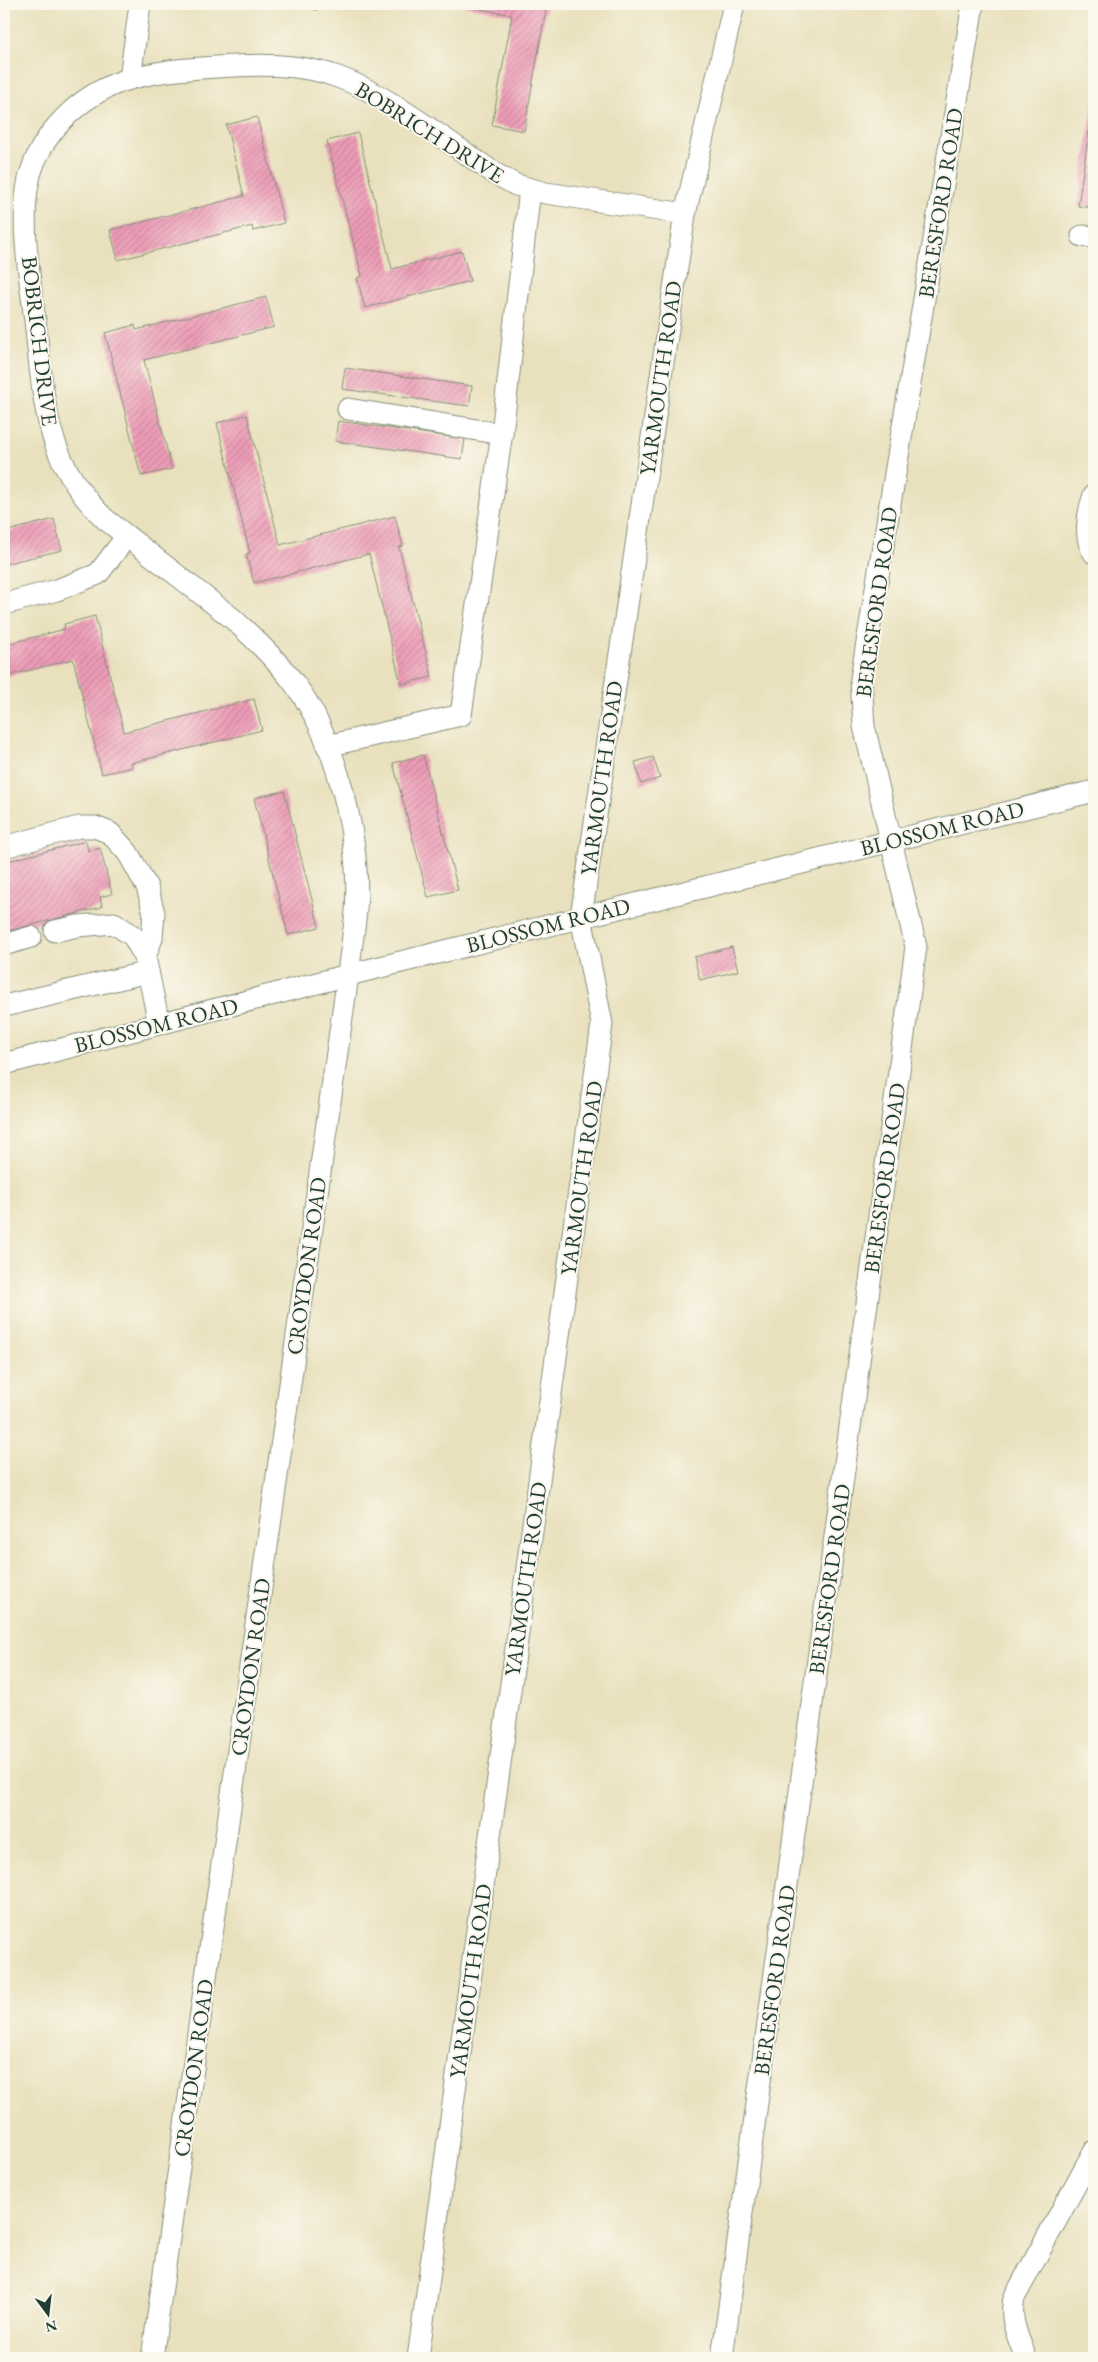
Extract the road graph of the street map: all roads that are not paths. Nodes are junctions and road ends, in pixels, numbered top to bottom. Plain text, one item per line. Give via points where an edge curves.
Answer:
1 (140, 4) edge
2 (734, 4) edge
3 (973, 4) edge
4 (130, 79) junction
5 (530, 189) junction
6 (685, 214) junction
7 (348, 409) dead end
8 (502, 434) junction
9 (1094, 495) edge
10 (127, 536) junction
11 (1094, 553) edge
12 (4, 604) edge
13 (327, 746) junction
14 (1094, 790) edge
15 (891, 841) junction
16 (4, 847) edge
17 (580, 917) junction
18 (55, 931) dead end
19 (31, 937) dead end
20 (4, 945) edge
21 (146, 964) junction
22 (348, 976) junction
23 (4, 1006) edge
24 (159, 1024) junction
25 (4, 1064) edge
26 (1094, 2151) edge
27 (152, 2358) edge
28 (418, 2358) edge
29 (722, 2358) edge
30 (1026, 2358) edge

1 - 4 street
2 - 6 street, YARMOUTH ROAD
3 - 15 street, BERESFORD ROAD via 861,680 864,726
4 - 5 street, BOBRICH DRIVE via 185,69 245,65 305,68 336,76 381,97 496,174
4 - 10 street, BOBRICH DRIVE via 81,104 46,141 29,180 26,214 43,392 54,443 71,480 86,501
5 - 6 street, BOBRICH DRIVE
5 - 8 street
6 - 17 street, YARMOUTH ROAD
7 - 8 street
8 - 13 street via 461,715
9 - 11 street via 1088,524 1090,548
10 - 12 street via 98,574 57,590
10 - 13 street, BOBRICH DRIVE via 256,640 297,687 310,707
13 - 22 street, BOBRICH DRIVE via 343,794 354,851 356,910
14 - 15 street, BLOSSOM ROAD
15 - 17 street, BLOSSOM ROAD
15 - 29 street, BERESFORD ROAD via 916,947
16 - 21 street via 79,827 95,827 110,833 128,853 147,887 154,913
17 - 22 street, BLOSSOM ROAD
17 - 28 street, YARMOUTH ROAD via 602,1024
18 - 21 street via 114,923 133,936
19 - 20 street
21 - 23 street
21 - 24 street
22 - 24 street, BLOSSOM ROAD
22 - 27 street, CROYDON ROAD
24 - 25 street, BLOSSOM ROAD
26 - 30 street via 1014,2298 1013,2323

